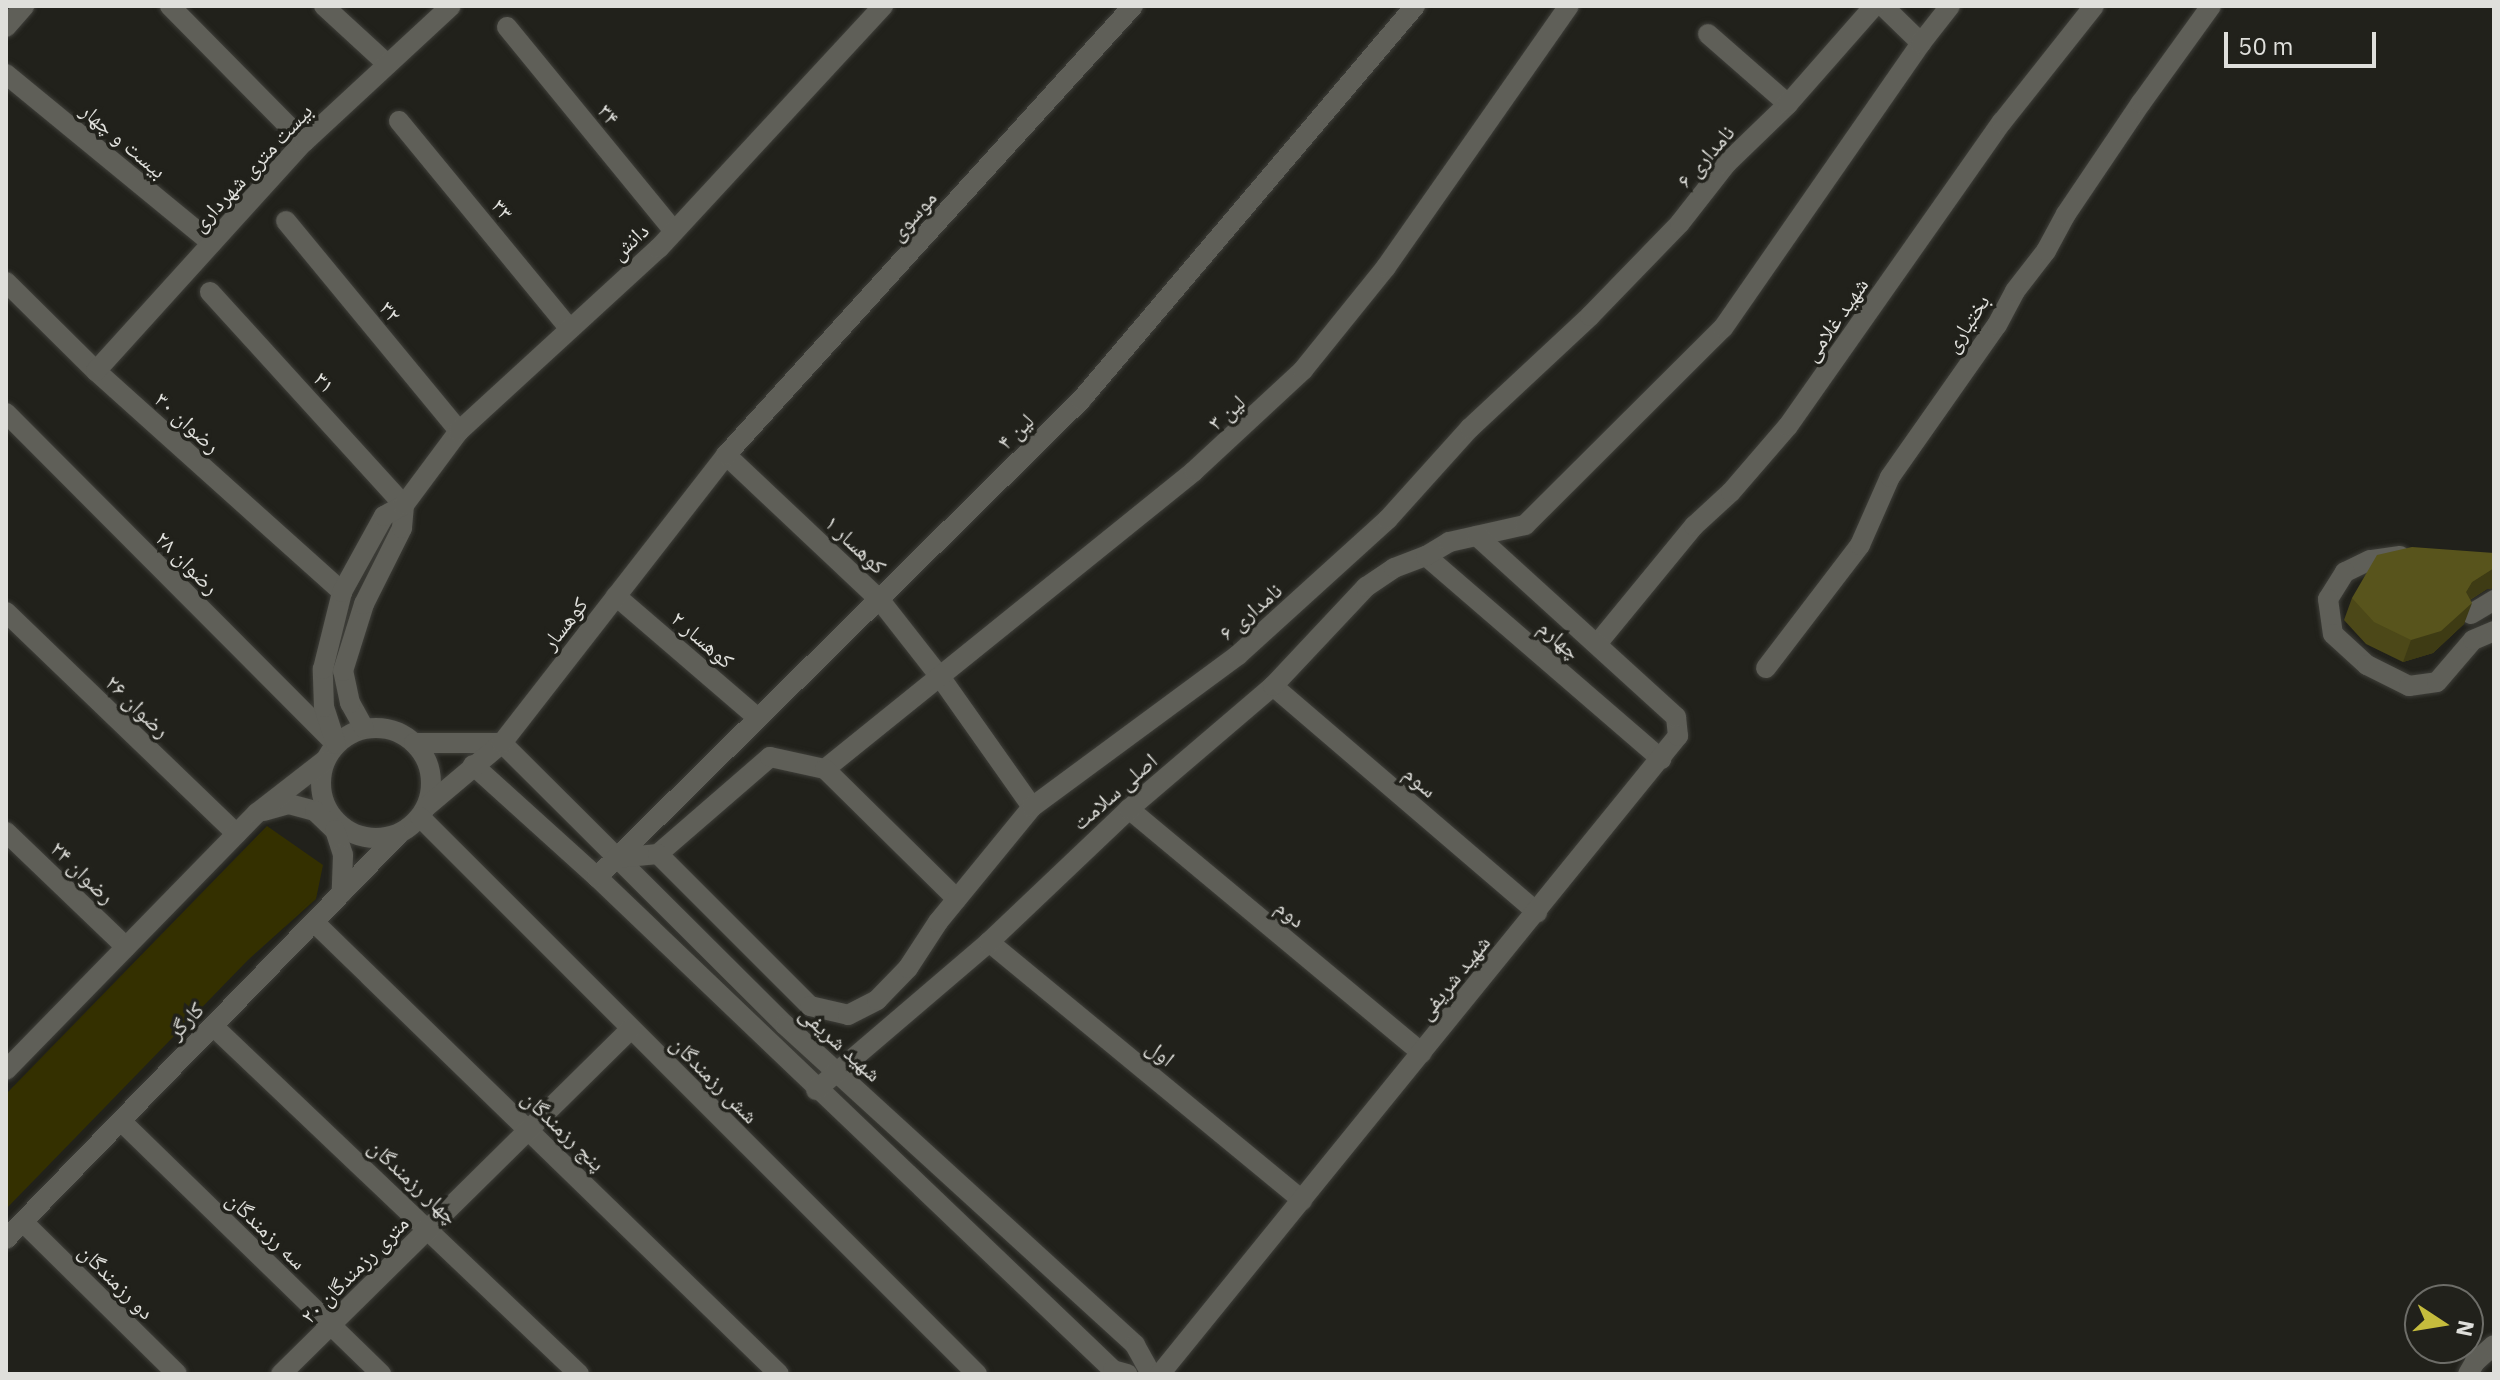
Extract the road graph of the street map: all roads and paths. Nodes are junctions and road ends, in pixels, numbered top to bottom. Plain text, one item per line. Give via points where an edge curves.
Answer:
1 (24, 6) edge
2 (170, 6) edge
3 (324, 6) edge
4 (451, 6) edge
5 (883, 6) edge
6 (1133, 6) edge
7 (1415, 6) edge
8 (1569, 6) edge
9 (1874, 6) edge
10 (1883, 6) edge
11 (1950, 6) edge
12 (2094, 6) edge
13 (2211, 6) edge
14 (6, 27) edge
15 (507, 27) dead end
16 (1708, 34) dead end
17 (1921, 43) junction
18 (387, 64) junction
19 (6, 74) edge
20 (1788, 104) junction
21 (399, 121) dead end
22 (304, 142) junction
23 (286, 221) dead end
24 (674, 231) junction
25 (212, 243) junction
26 (6, 282) edge
27 (210, 292) dead end
28 (570, 329) junction
29 (96, 371) junction
30 (6, 413) edge
31 (459, 431) junction
32 (726, 455) junction
33 (404, 505) junction
34 (1477, 536) junction
35 (2421, 555) edge
36 (1426, 556) junction
37 (342, 592) junction
38 (616, 596) junction
39 (879, 599) junction
40 (2494, 600) edge
41 (6, 612) edge
42 (2471, 614) edge
43 (2494, 631) edge
44 (1597, 644) junction
45 (1766, 668) dead end
46 (941, 678) junction
47 (1273, 686) junction
48 (758, 718) junction
49 (364, 728) junction
50 (414, 743) junction
51 (502, 743) junction
52 (336, 744) junction
53 (1661, 759) junction
54 (324, 761) junction
55 (473, 765) junction
56 (825, 769) junction
57 (1032, 807) junction
58 (1129, 809) junction
59 (423, 812) junction
60 (257, 813) junction
61 (6, 832) edge
62 (237, 834) junction
63 (399, 834) junction
64 (658, 854) junction
65 (616, 858) junction
66 (597, 877) junction
67 (342, 893) junction
68 (957, 899) junction
69 (1537, 912) junction
70 (314, 922) junction
71 (989, 942) junction
72 (126, 947) junction
73 (213, 1026) junction
74 (631, 1029) junction
75 (1422, 1053) junction
76 (11, 1056) edge
77 (836, 1070) junction
78 (816, 1090) junction
79 (121, 1121) junction
80 (530, 1129) junction
81 (1302, 1200) junction
82 (23, 1222) junction
83 (429, 1228) junction
84 (6, 1239) edge
85 (331, 1325) junction
86 (2494, 1345) edge
87 (1102, 1369) edge
88 (177, 1374) edge
89 (281, 1374) edge
90 (381, 1374) edge
91 (579, 1374) edge
92 (779, 1374) edge
93 (977, 1374) edge
94 (1127, 1374) edge
95 (1151, 1374) edge
96 (1160, 1374) edge
97 (2468, 1374) edge

1 - 14 street
2 - 22 street
3 - 18 street
4 - 18 street, بیست متری شهرداری
5 - 24 street, دانش
6 - 32 street, موسوی
7 - 39 street, لین ۴ via 1081,400
8 - 46 street, لین ۳ via 1386,267 1303,370 1230,441
9 - 20 street, نامداری ۶
10 - 17 street
11 - 17 street, اصلی سلامت
12 - 44 street, شهید غلامی via 2002,122 1788,426 1694,526
13 - 45 street, بختیاری via 1890,477 1860,545
15 - 24 street, ۳۴
16 - 20 street
17 - 34 street, اصلی سلامت via 1723,328 1525,525
18 - 22 street, بیست متری شهرداری
19 - 25 street, بیست و چهار
20 - 57 street, نامداری ۶ via 1727,163 1680,223 1470,428 1388,519 1238,655
21 - 28 street, ۳۳
22 - 25 street, بیست متری شهرداری
23 - 31 street, ۳۲
24 - 28 street, دانش
25 - 29 street, بیست متری شهرداری
26 - 29 street, رضوان ۳۰
27 - 33 street, ۳۱
28 - 31 street, دانش
29 - 37 street, رضوان ۳۰
30 - 52 street, رضوان ۲۸
31 - 33 street, دانش
32 - 38 street, کوهسار
32 - 39 street, کوهسار ۱
33 - 37 street, دانش via 384,516
33 - 49 street, دانش via 402,528 364,604 343,671 350,703
34 - 36 street, اصلی سلامت via 1449,542
34 - 44 street, شهید شریفی
35 - 43 street via 2370,560 2345,572 2328,599 2333,634 2367,665 2409,686 2437,682 2473,640
36 - 47 street, اصلی سلامت via 1394,568 1366,587
36 - 53 street, چهارم
37 - 52 street, دانش via 323,669 324,707
38 - 48 street, کوهسار ۲
38 - 51 street, کوهسار
39 - 46 street, کوهسار ۱
39 - 48 street, لین ۴
40 - 42 street
41 - 62 street, رضوان ۲۶
44 - 53 street, شهید شریفی via 1676,717 1678,736
46 - 56 street, لین ۳
46 - 57 street, کوهسار ۱
47 - 58 street, اصلی سلامت
47 - 69 street, سوم
48 - 65 street, لین ۴
49 - 50 street via 391,729
49 - 52 street
50 - 51 street
50 - 59 street via 425,753 431,773
51 - 55 street, کوهسار
51 - 65 street, شهید شریفی
52 - 54 street
53 - 69 street, شهید شریفی
54 - 60 street
54 - 63 street via 320,788 328,813 347,832 373,839
55 - 59 street, کوهسار
55 - 66 street
56 - 64 street via 770,757
56 - 68 street
57 - 68 street, نامداری ۶
58 - 71 street, اصلی سلامت
58 - 75 street, دوم
59 - 63 street
59 - 74 street, شش رزمندگان
60 - 62 street
60 - 67 street via 289,804 315,811 335,830 343,855
61 - 72 street, رضوان ۲۴
62 - 72 street
63 - 67 street, کارگر
64 - 65 street
64 - 68 street, نامداری ۶ via 810,1006 848,1015 877,1000 908,968
65 - 66 street, لین ۴
65 - 77 street, شهید شریفی
66 - 78 street
67 - 70 street, کارگر
69 - 75 street, شهید شریفی
70 - 73 street, کارگر
70 - 80 street, پنج رزمندگان
71 - 77 street, اصلی سلامت
71 - 81 street, اول
72 - 76 street
73 - 79 street, کارگر
73 - 83 street, چهار رزمندگان
74 - 80 street, ۲۰ متری رزمندگان
74 - 93 street, شش رزمندگان
75 - 81 street, شهید شریفی
77 - 78 street, اصلی سلامت
77 - 95 street, شهید شریفی via 1135,1345
78 - 87 street
79 - 82 street, کارگر
79 - 85 street, سه رزمندگان
80 - 83 street, ۲۰ متری رزمندگان
80 - 92 street, پنج رزمندگان
81 - 96 street, شهید شریفی
82 - 84 street, کارگر
82 - 88 street, دو رزمندگان
83 - 85 street, ۲۰ متری رزمندگان
83 - 91 street, چهار رزمندگان
85 - 89 street, ۲۰ متری رزمندگان
85 - 90 street, سه رزمندگان
86 - 97 street
87 - 94 street

